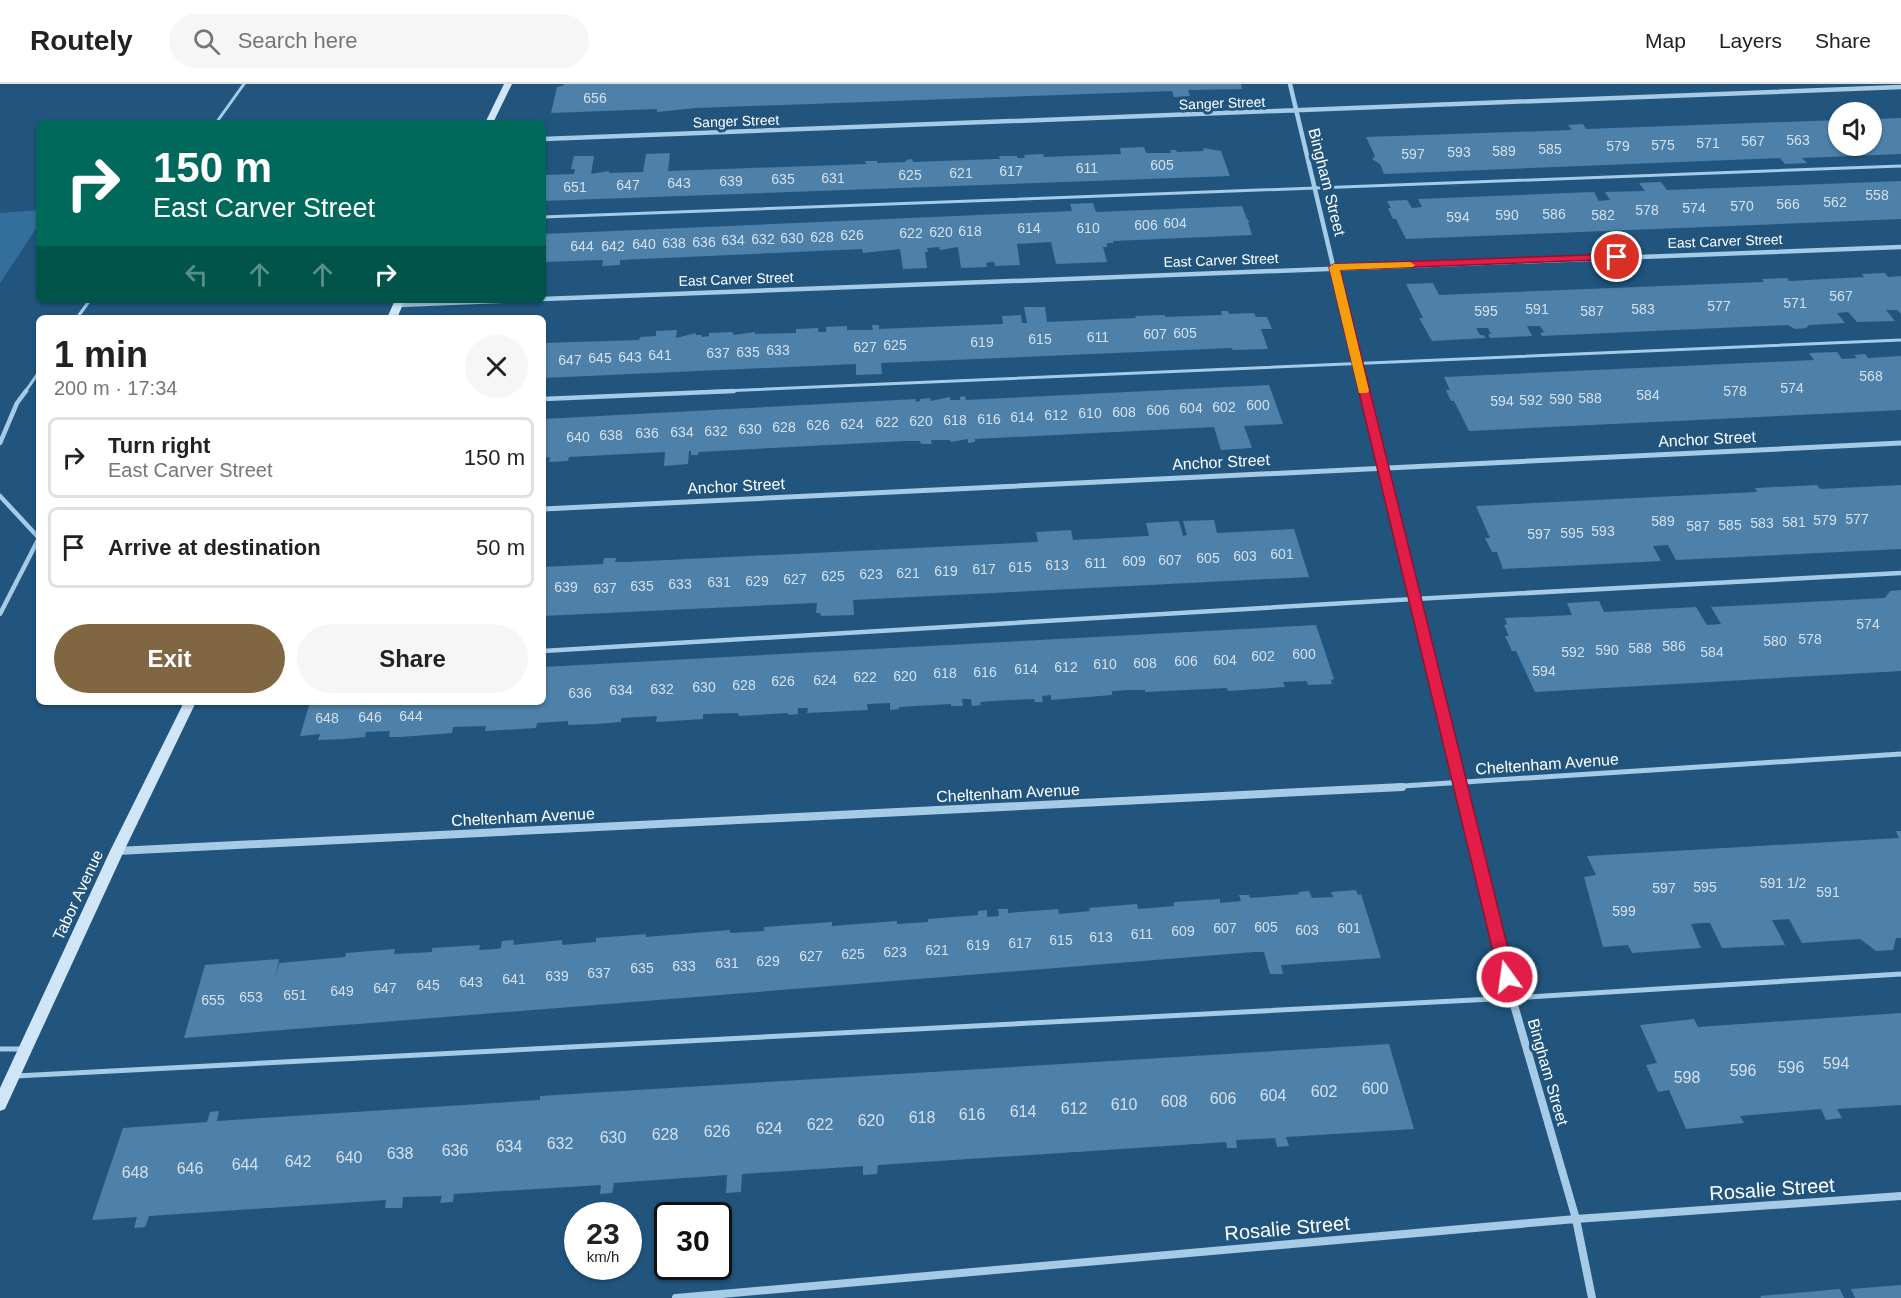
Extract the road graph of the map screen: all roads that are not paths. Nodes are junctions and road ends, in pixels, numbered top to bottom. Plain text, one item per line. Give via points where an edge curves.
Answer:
1 (244, 84) edge
2 (508, 84) edge
3 (1290, 84) edge
4 (1901, 87) edge
5 (1296, 111) junction
6 (218, 120) edge
7 (490, 120) edge
8 (546, 139) edge
9 (1901, 166) edge
10 (1314, 188) junction
11 (546, 217) edge
12 (1901, 247) edge
13 (1334, 267) junction
14 (546, 299) edge
15 (1901, 340) edge
16 (1356, 363) junction
17 (36, 376) edge
18 (546, 399) edge
19 (0, 443) edge
20 (1901, 443) edge
21 (1381, 467) junction
22 (0, 496) edge
23 (546, 509) edge
24 (36, 535) edge
25 (36, 544) edge
26 (1901, 573) edge
27 (1414, 599) junction
28 (0, 614) edge
29 (546, 651) edge
30 (189, 705) edge
31 (1901, 754) edge
32 (1459, 784) junction
33 (117, 851) junction
34 (1901, 974) edge
35 (1512, 998) junction
36 (26, 1048) junction
37 (0, 1049) edge
38 (14, 1076) junction
39 (0, 1104) edge
40 (1901, 1196) edge
41 (1576, 1219) junction
42 (676, 1298) edge
43 (1592, 1298) edge

1 - 6 lane
2 - 7 street
3 - 5 street, Bingham Street
4 - 5 street, Sanger Street
5 - 8 street, Sanger Street
5 - 10 street, Bingham Street
9 - 10 lane
10 - 11 lane
10 - 13 street, Bingham Street
12 - 13 street, East Carver Street
13 - 14 street, East Carver Street
13 - 16 street, Bingham Street
15 - 16 lane
16 - 18 lane
16 - 21 street, Bingham Street
17 - 19 lane via 17,403
20 - 21 street, Anchor Street
21 - 23 street, Anchor Street
21 - 27 street, Bingham Street
22 - 24 lane
25 - 28 lane
26 - 27 lane
27 - 29 lane
27 - 32 street, Bingham Street
30 - 33 street, Tabor Avenue
31 - 32 street, Cheltenham Avenue
32 - 33 street, Cheltenham Avenue
32 - 35 street, Bingham Street
33 - 36 street, Tabor Avenue
34 - 35 lane
35 - 38 lane
35 - 41 street, Bingham Street
36 - 37 lane
36 - 38 street, Tabor Avenue
38 - 39 street, Tabor Avenue
40 - 41 street, Rosalie Street
41 - 42 street, Rosalie Street
41 - 43 street, Bingham Street

